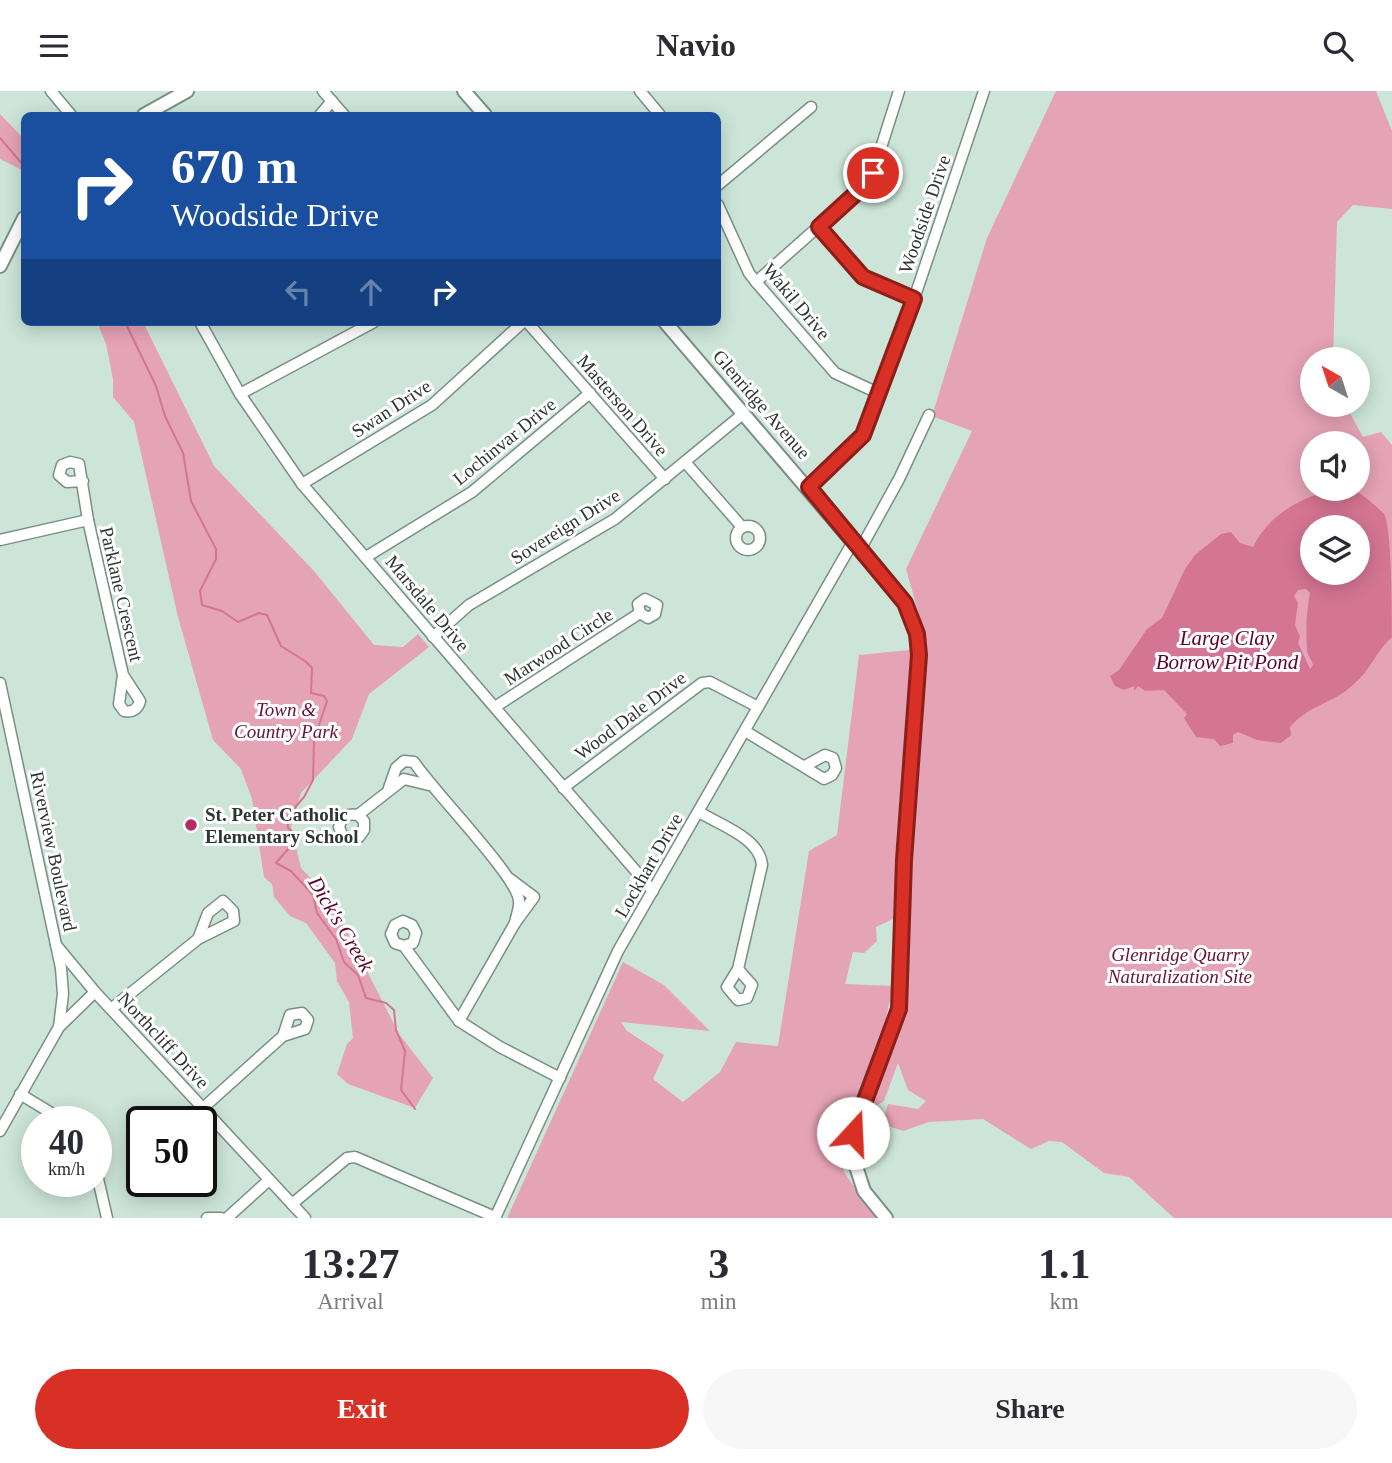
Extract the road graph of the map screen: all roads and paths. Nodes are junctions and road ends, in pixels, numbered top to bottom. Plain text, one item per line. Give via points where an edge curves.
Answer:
1 (51, 91) edge
2 (187, 91) edge
3 (323, 91) edge
4 (464, 91) edge
5 (640, 91) edge
6 (899, 91) edge
7 (984, 91) edge
8 (332, 101) junction
9 (811, 107) dead end
10 (68, 112) edge
11 (149, 112) edge
12 (323, 112) edge
13 (341, 112) edge
14 (482, 112) edge
15 (658, 112) edge
16 (721, 182) edge
17 (721, 212) edge
18 (21, 224) edge
19 (819, 227) junction
20 (0, 266) edge
21 (756, 282) junction
22 (914, 299) junction
23 (202, 326) edge
24 (367, 326) edge
25 (521, 326) edge
26 (529, 326) edge
27 (668, 326) edge
28 (590, 393) junction
29 (878, 393) junction
30 (240, 394) junction
31 (744, 413) junction
32 (929, 415) dead end
33 (685, 463) junction
34 (665, 479) junction
35 (83, 481) dead end
36 (302, 484) junction
37 (809, 487) junction
38 (88, 520) junction
39 (742, 527) dead end
40 (0, 540) edge
41 (858, 544) junction
42 (366, 557) junction
43 (640, 613) dead end
44 (433, 637) junction
45 (123, 675) dead end
46 (0, 683) edge
47 (758, 706) junction
48 (495, 707) junction
49 (745, 731) junction
50 (805, 766) dead end
51 (429, 785) junction
52 (389, 788) junction
53 (564, 788) junction
54 (699, 812) junction
55 (358, 815) dead end
56 (653, 891) junction
57 (198, 939) dead end
58 (56, 945) junction
59 (404, 946) dead end
60 (738, 969) dead end
61 (95, 992) junction
62 (111, 1009) junction
63 (459, 1021) junction
64 (59, 1027) junction
65 (283, 1036) dead end
66 (560, 1078) junction
67 (20, 1094) junction
68 (40, 1106) edge
69 (201, 1106) edge
70 (205, 1106) edge
71 (217, 1123) edge
72 (0, 1131) edge
73 (269, 1180) junction
74 (102, 1197) edge
75 (292, 1204) junction
76 (107, 1218) edge
77 (207, 1218) edge
78 (221, 1218) edge
79 (227, 1218) edge
80 (305, 1218) edge
81 (495, 1218) edge
82 (886, 1218) edge

1 - 10 street
2 - 11 main road
3 - 8 street
4 - 14 main road
5 - 15 street
6 - 19 street via 873,173
7 - 22 street, Woodside Drive
8 - 12 street
8 - 13 street
9 - 16 street
17 - 21 street, Wakil Drive
18 - 20 main road
19 - 21 street
19 - 22 street via 863,277
21 - 29 street, Wakil Drive via 835,373
22 - 29 street, Woodside Drive
23 - 30 street, Marsdale Drive
24 - 30 street
25 - 36 street, Swan Drive via 432,405
26 - 28 street, Masterson Drive
27 - 31 main road, Glenridge Avenue
28 - 34 street, Masterson Drive
28 - 42 street, Lochinvar Drive via 472,492
29 - 37 street, Woodside Drive via 857,445
30 - 36 street, Marsdale Drive
31 - 33 street, Sovereign Drive
31 - 37 main road, Glenridge Avenue
32 - 41 street, Lockhart Drive via 900,479
33 - 34 street, Sovereign Drive
33 - 39 street
34 - 44 street, Sovereign Drive via 615,519 469,605
35 - 38 street, Parklane Crescent
36 - 42 street, Marsdale Drive
37 - 41 main road, Glenridge Avenue
38 - 40 street, Parklane Crescent
38 - 45 street, Parklane Crescent
41 - 47 street, Lockhart Drive
41 - 82 main road, Glenridge Avenue via 905,603 917,634 919,655 899,1009 857,1118 851,1151 864,1191
42 - 44 street, Marsdale Drive
43 - 48 street, Marwood Circle
44 - 48 street, Marsdale Drive
46 - 58 street, Riverview Boulevard
47 - 49 street, Lockhart Drive
47 - 53 street, Wood Dale Drive via 710,682 702,683
48 - 53 street, Marsdale Drive
49 - 50 street
49 - 54 street, Lockhart Drive
51 - 52 street via 404,779
51 - 52 street via 408,760 396,768
51 - 63 street via 510,879 534,897
52 - 55 street
53 - 56 street, Marsdale Drive
54 - 56 street, Lockhart Drive
54 - 60 street via 752,843 761,855
56 - 66 street, Lockhart Drive via 618,951
57 - 62 street
58 - 61 street, Northcliff Drive
58 - 64 street, Riverview Boulevard via 63,985
59 - 63 street
61 - 62 street, Northcliff Drive
61 - 64 street, Riverview Boulevard
62 - 69 street, Northcliff Drive
63 - 66 street
64 - 67 street, Riverview Boulevard
65 - 70 street
66 - 81 street, Lockhart Drive
67 - 68 street
67 - 72 street, Riverview Boulevard
71 - 73 street, Northcliff Drive
73 - 75 street, Northcliff Drive
73 - 79 street
74 - 76 street
75 - 80 street, Northcliff Drive
75 - 81 street via 355,1157
77 - 78 street

